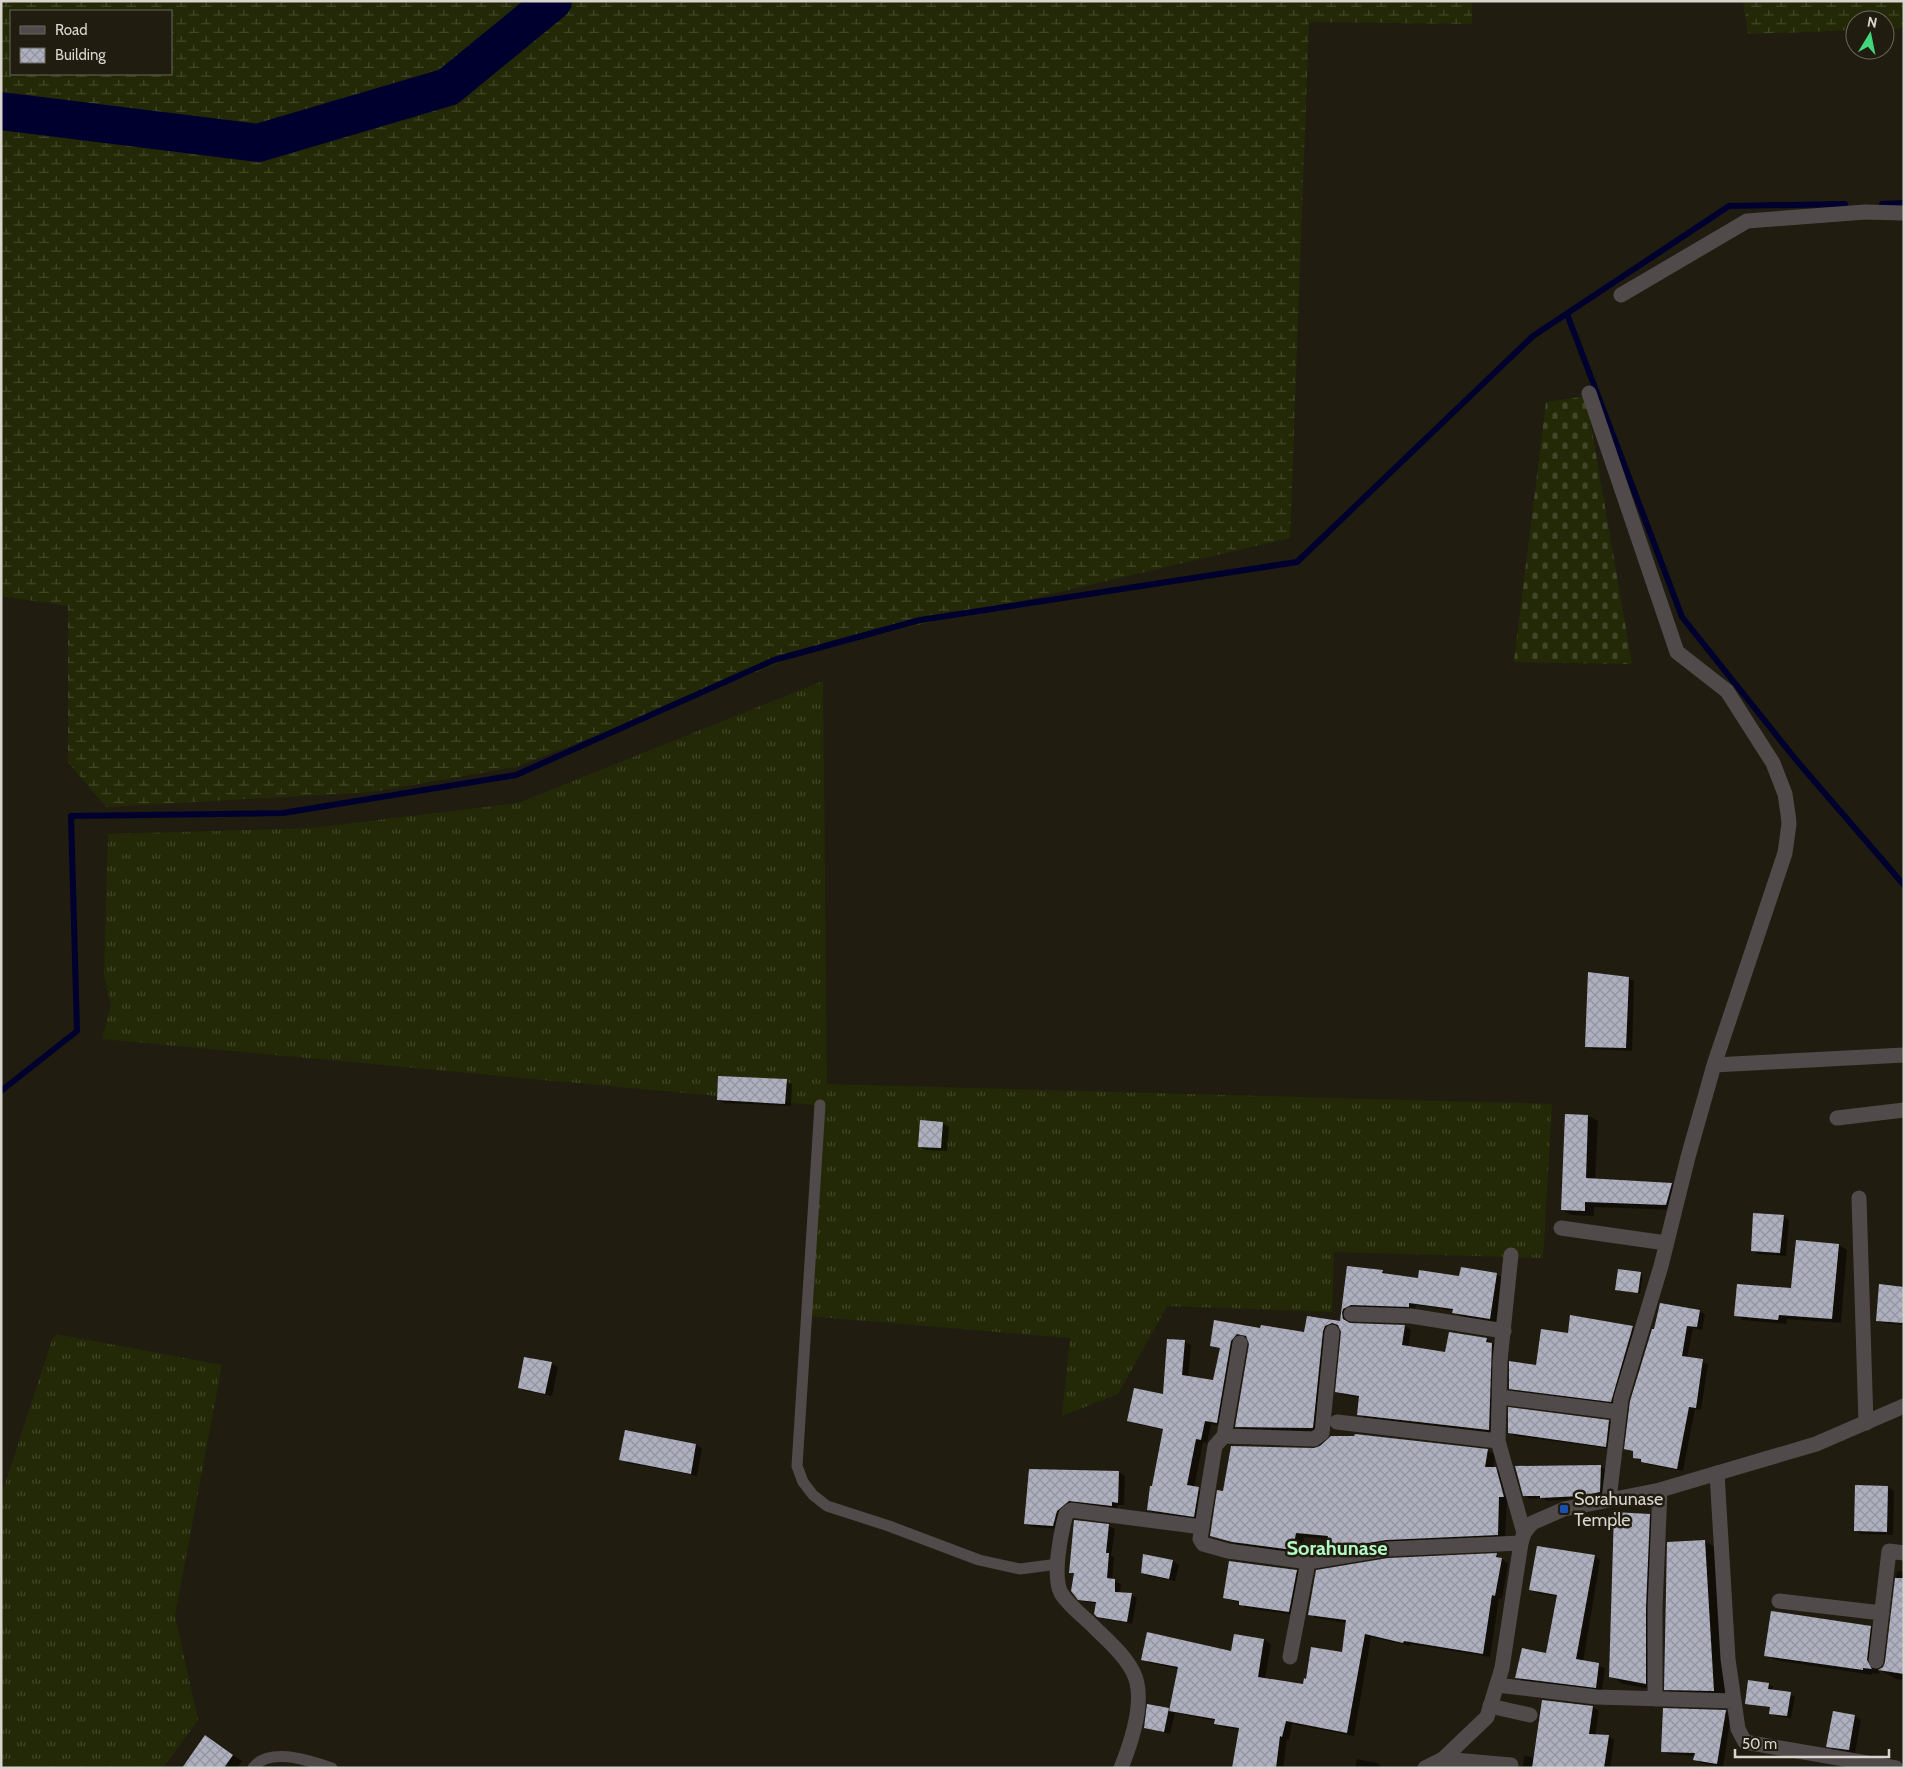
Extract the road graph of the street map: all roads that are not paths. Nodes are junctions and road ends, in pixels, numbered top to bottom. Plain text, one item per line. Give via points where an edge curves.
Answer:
1 (1904, 213) edge
2 (1621, 296) dead end
3 (1589, 393) dead end
4 (1904, 1055) edge
5 (1714, 1065) junction
6 (820, 1105) dead end
7 (1904, 1110) edge
8 (1837, 1118) dead end
9 (1859, 1198) dead end
10 (1561, 1228) dead end
11 (1666, 1243) junction
12 (1511, 1255) dead end
13 (1351, 1314) dead end
14 (1504, 1331) junction
15 (1332, 1332) dead end
16 (1240, 1343) dead end
17 (1500, 1397) junction
18 (1904, 1406) edge
19 (1619, 1412) junction
20 (1337, 1422) dead end
21 (1866, 1423) junction
22 (1224, 1436) junction
23 (1498, 1441) junction
24 (1718, 1473) junction
25 (1660, 1490) junction
26 (1610, 1499) junction
27 (1202, 1527) junction
28 (1523, 1538) junction
29 (1904, 1553) edge
30 (1308, 1562) junction
31 (1058, 1564) junction
32 (1779, 1601) dead end
33 (1882, 1613) junction
34 (1290, 1657) dead end
35 (1876, 1661) dead end
36 (1497, 1685) junction
37 (1655, 1699) junction
38 (1734, 1701) junction
39 (1490, 1706) junction
40 (1530, 1715) dead end
41 (1443, 1759) junction
42 (1511, 1766) dead end
43 (252, 1768) edge
44 (332, 1768) edge
45 (1120, 1768) edge
46 (1425, 1768) edge
47 (1896, 1768) edge

1 - 2 street via 1864,212 1747,221
3 - 5 street via 1677,652 1726,691 1773,763 1785,794 1789,824 1785,853
4 - 5 street
5 - 11 street
6 - 31 lane via 797,1466 803,1482 827,1506 979,1560 1020,1569
7 - 8 street
9 - 21 street
10 - 11 street
11 - 19 street
12 - 14 street
13 - 14 street via 1411,1316
14 - 17 street
15 - 22 street via 1319,1437
16 - 22 street
17 - 19 street
17 - 23 street
18 - 21 street
19 - 26 street
20 - 23 street
21 - 24 street via 1816,1444
22 - 27 street via 1215,1446
23 - 28 street
24 - 25 street
24 - 38 street via 1721,1554
25 - 26 street
25 - 37 street
26 - 28 street via 1564,1509 1532,1523
27 - 30 street via 1200,1539 1210,1548
27 - 31 street via 1071,1510 1066,1514 1063,1526
28 - 30 street via 1387,1549
28 - 36 street
29 - 33 street via 1889,1551
30 - 34 street
31 - 45 street via 1061,1592 1114,1647 1134,1673 1138,1694 1136,1716 1131,1744
32 - 33 street
33 - 35 street
36 - 37 street
36 - 39 street
37 - 38 street
38 - 47 street via 1738,1729 1745,1742
39 - 40 street
39 - 41 street via 1487,1717
41 - 42 street
41 - 46 street
43 - 44 lane via 257,1762 276,1756

